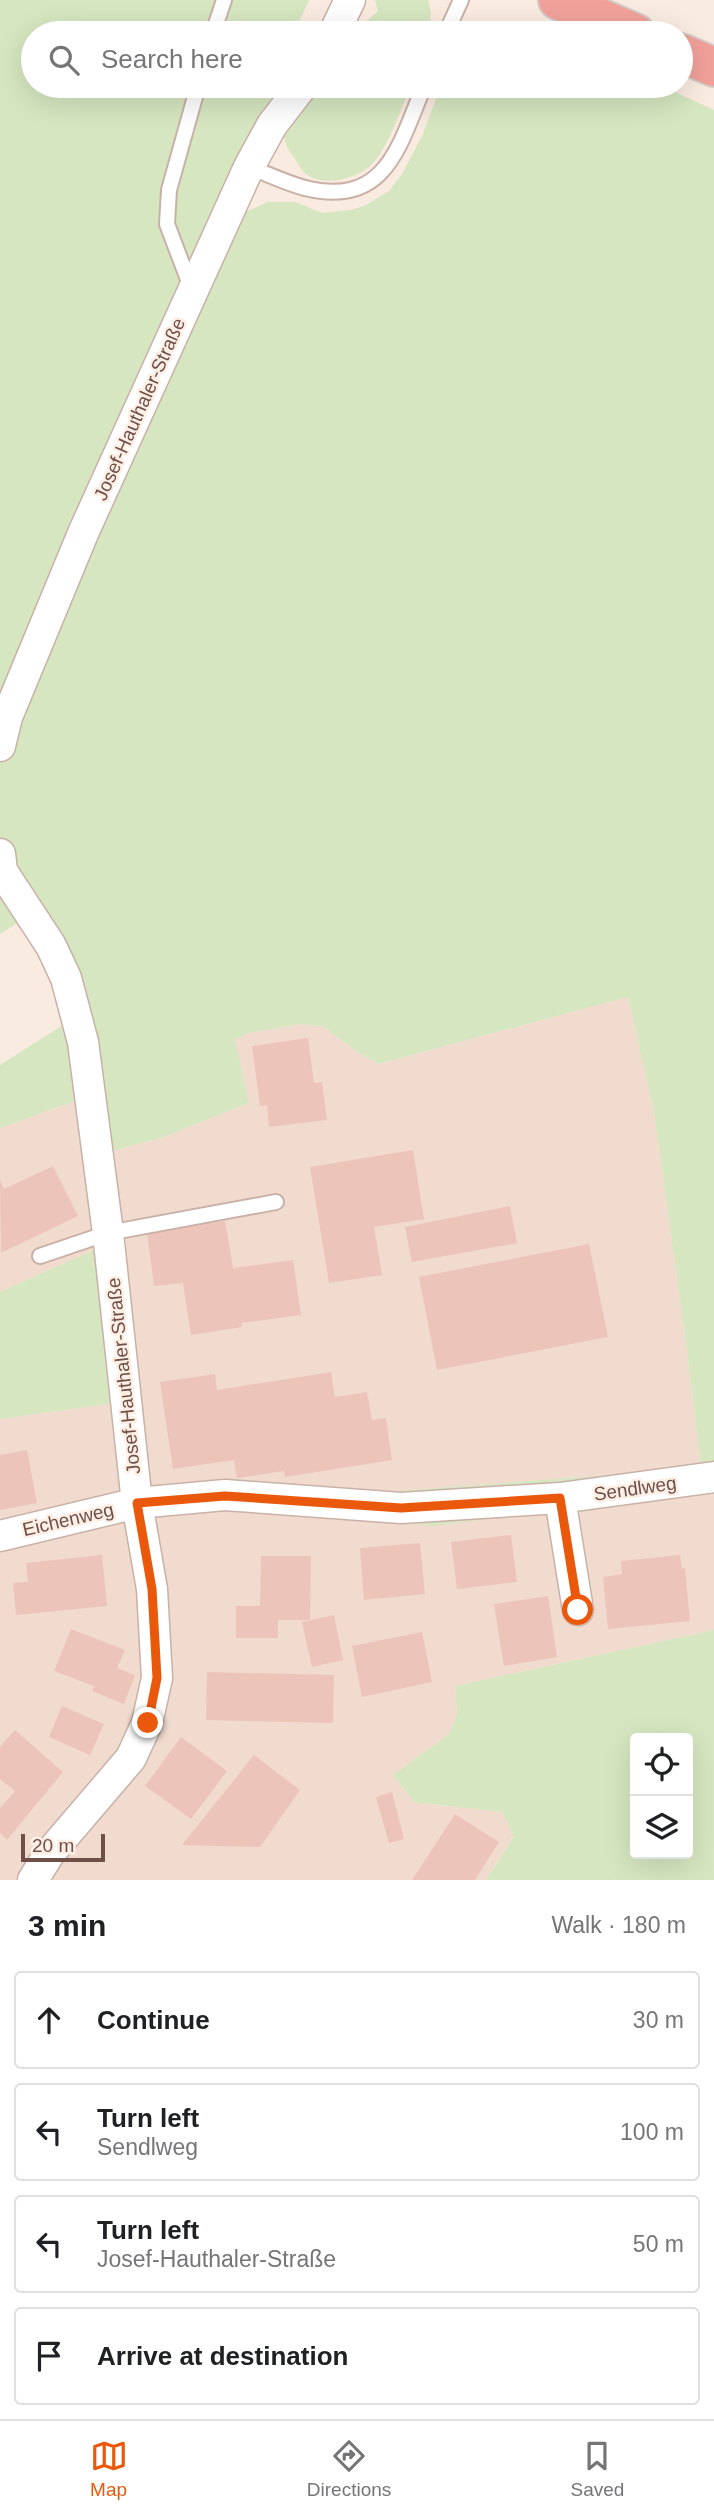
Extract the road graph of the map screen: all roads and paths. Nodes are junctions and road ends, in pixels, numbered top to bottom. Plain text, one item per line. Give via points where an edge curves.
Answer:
1 (224, 0) edge
2 (350, 0) edge
3 (461, 0) edge
4 (558, 0) edge
5 (217, 21) edge
6 (340, 21) edge
7 (451, 21) edge
8 (607, 21) edge
9 (693, 58) edge
10 (714, 67) edge
11 (195, 98) edge
12 (293, 98) edge
13 (419, 98) edge
14 (249, 167) junction
15 (192, 292) junction
16 (0, 745) edge
17 (1, 865) edge
18 (276, 1202) dead end
19 (108, 1233) junction
20 (40, 1256) dead end
21 (714, 1477) edge
22 (560, 1498) junction
23 (137, 1503) junction
24 (0, 1536) edge
25 (578, 1610) dead end
26 (33, 1880) edge

1 - 5 lane
2 - 6 street
3 - 7 lane
4 - 8 highway
9 - 10 highway
11 - 15 lane via 169,190 167,224
12 - 14 street, Josef-Hauthaler-Straße
13 - 14 lane via 391,158 379,176 360,189 335,193 305,188
14 - 15 street, Josef-Hauthaler-Straße
15 - 16 street, Josef-Hauthaler-Straße via 84,531
17 - 19 street, Josef-Hauthaler-Straße via 51,946 75,1007
18 - 19 lane
19 - 20 lane
19 - 23 street, Josef-Hauthaler-Straße
21 - 22 street, Sendlweg
22 - 23 street, Sendlweg via 401,1508 225,1496
22 - 25 street
23 - 24 street, Eichenweg
23 - 26 street, Josef-Hauthaler-Straße via 152,1589 156,1652 157,1678 148,1723 131,1758 49,1854

